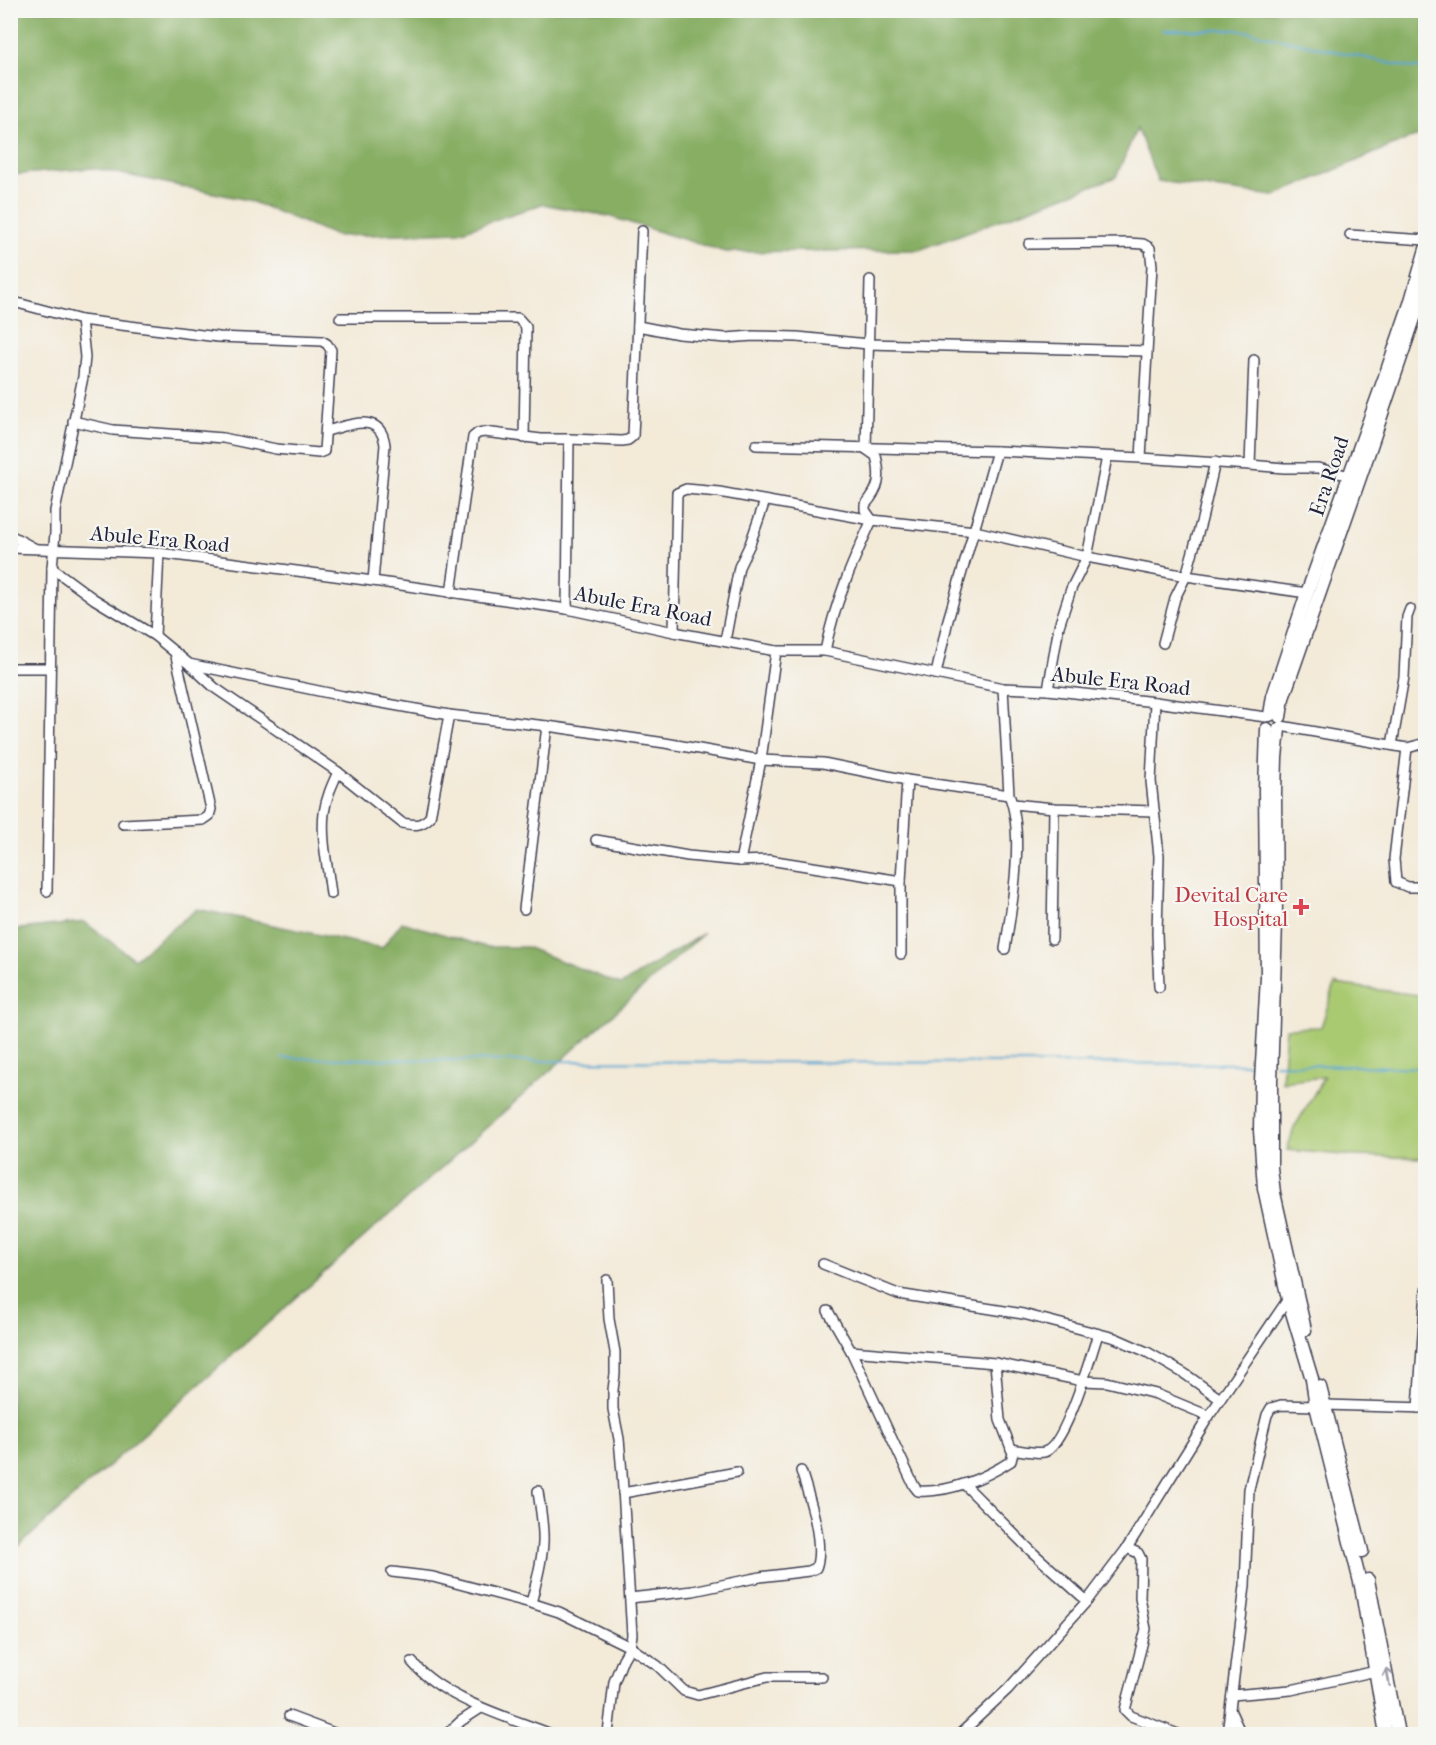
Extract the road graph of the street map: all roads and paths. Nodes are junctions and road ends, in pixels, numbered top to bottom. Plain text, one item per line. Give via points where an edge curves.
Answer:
1 (642, 231) dead end
2 (1350, 236) dead end
3 (1425, 240) edge
4 (1029, 244) dead end
5 (1425, 249) edge
6 (870, 280) dead end
7 (1425, 283) edge
8 (10, 301) edge
9 (340, 318) dead end
10 (81, 320) junction
11 (638, 326) junction
12 (868, 344) junction
13 (1146, 351) junction
14 (1254, 360) dead end
15 (73, 421) junction
16 (327, 431) junction
17 (524, 438) junction
18 (568, 439) junction
19 (756, 445) dead end
20 (866, 449) junction
21 (997, 451) junction
22 (1107, 457) junction
23 (1141, 458) junction
24 (1215, 462) junction
25 (1250, 465) junction
26 (1350, 476) junction
27 (765, 501) junction
28 (872, 520) junction
29 (975, 531) junction
30 (10, 535) edge
31 (10, 548) edge
32 (36, 549) junction
33 (53, 549) junction
34 (159, 553) junction
35 (1087, 557) junction
36 (52, 568) junction
37 (1186, 576) junction
38 (373, 581) junction
39 (452, 593) junction
40 (1307, 594) junction
41 (567, 609) junction
42 (1410, 609) dead end
43 (674, 632) junction
44 (154, 636) junction
45 (725, 641) junction
46 (1163, 643) dead end
47 (776, 651) junction
48 (825, 651) junction
49 (175, 652) junction
50 (189, 664) junction
51 (10, 668) edge
52 (50, 668) junction
53 (936, 674) junction
54 (1003, 688) junction
55 (1048, 690) junction
56 (1155, 702) junction
57 (449, 715) junction
58 (1274, 722) junction
59 (548, 726) junction
60 (1425, 743) edge
61 (1392, 745) junction
62 (1407, 747) junction
63 (761, 760) junction
64 (338, 772) junction
65 (907, 780) junction
66 (1011, 800) junction
67 (1054, 808) junction
68 (1154, 811) junction
69 (123, 824) dead end
70 (596, 840) dead end
71 (740, 861) junction
72 (901, 881) junction
73 (1425, 887) edge
74 (47, 891) dead end
75 (331, 894) dead end
76 (524, 909) dead end
77 (1052, 939) dead end
78 (1005, 949) dead end
79 (901, 954) dead end
80 (1159, 987) dead end
81 (1266, 1081) junction
82 (823, 1264) dead end
83 (607, 1280) dead end
84 (1425, 1290) edge
85 (1288, 1299) junction
86 (828, 1311) dead end
87 (1098, 1334) junction
88 (851, 1351) junction
89 (995, 1363) junction
90 (1083, 1381) junction
91 (1220, 1399) junction
92 (1321, 1405) junction
93 (1422, 1408) edge
94 (1209, 1416) junction
95 (1011, 1449) junction
96 (801, 1471) dead end
97 (737, 1472) dead end
98 (964, 1484) junction
99 (538, 1491) dead end
100 (623, 1493) junction
101 (1127, 1548) junction
102 (392, 1572) dead end
103 (630, 1598) junction
104 (1087, 1601) junction
105 (531, 1603) junction
106 (630, 1647) junction
107 (412, 1662) dead end
108 (1376, 1671) junction
109 (822, 1677) dead end
110 (1232, 1695) junction
111 (481, 1708) junction
112 (1230, 1711) junction
113 (289, 1716) dead end
114 (337, 1734) edge
115 (447, 1734) edge
116 (551, 1734) edge
117 (608, 1734) edge
118 (960, 1734) edge
119 (1178, 1734) edge
120 (1227, 1734) edge
121 (1241, 1734) edge
122 (1386, 1734) edge
123 (1398, 1734) edge

1 - 11 street
2 - 3 street
4 - 13 street via 1128,243 1150,248
5 - 26 main road, Era Road via 1410,304
6 - 12 street
7 - 58 main road
8 - 10 street
9 - 17 street via 518,318 526,327
10 - 15 street via 85,357
10 - 16 street via 218,337 322,341 331,350
11 - 12 street via 726,338 786,337
11 - 18 street via 633,436 628,441
12 - 13 street
12 - 20 street
13 - 23 street
14 - 25 street
15 - 16 street via 113,430 206,436 314,453 324,451
15 - 33 street via 55,511
16 - 38 street via 359,422 372,424 384,435
17 - 18 street
17 - 39 street via 484,432 473,437
18 - 41 street
19 - 20 street
20 - 21 street
20 - 28 street via 876,456 880,471 875,494 866,505
21 - 22 street
21 - 29 street
22 - 23 street
22 - 35 street
23 - 24 street
24 - 25 street
24 - 37 street
25 - 26 street via 1318,468
26 - 40 main road, Era Road
27 - 28 street
27 - 43 street via 687,489 677,493
27 - 45 street via 739,567
28 - 29 street
28 - 48 street via 848,571
29 - 35 street
29 - 53 street
30 - 32 street
31 - 32 street, Abule Era Road
32 - 33 street, Abule Era Road
33 - 34 street, Abule Era Road
33 - 36 street
34 - 38 street, Abule Era Road
34 - 44 street
35 - 37 street
35 - 55 street via 1059,626
36 - 44 street
36 - 52 street
37 - 40 street
37 - 46 street via 1175,598
38 - 39 street, Abule Era Road
39 - 41 street, Abule Era Road
40 - 58 main road, Era Road via 1273,696
41 - 43 street, Abule Era Road
42 - 61 street
43 - 45 street, Abule Era Road
44 - 49 street
45 - 47 street, Abule Era Road
47 - 48 street, Abule Era Road
47 - 63 street
48 - 53 street, Abule Era Road
49 - 50 street
49 - 69 street via 211,809 209,816 203,820
50 - 57 street
50 - 64 street via 214,688
51 - 52 street
52 - 74 street
53 - 54 street, Abule Era Road
54 - 55 street, Abule Era Road
54 - 66 street
55 - 56 street, Abule Era Road
56 - 58 street, Abule Era Road
56 - 68 street via 1150,781
57 - 59 street
57 - 64 street via 430,817 423,823 402,823
58 - 61 street, Abule Era Road
58 - 81 main road via 1265,790
59 - 63 street
59 - 76 street
60 - 62 street
61 - 62 street, Abule Era Road
62 - 73 street via 1394,859 1396,882
63 - 65 street via 824,763
63 - 71 street
64 - 75 street via 324,813
65 - 66 street
65 - 72 street
66 - 67 street
66 - 78 street via 1017,838
67 - 68 street
67 - 77 street
68 - 80 street via 1159,856
70 - 71 street
71 - 72 street via 770,860
72 - 79 street
81 - 85 main road via 1260,1130 1264,1188
81 - 92 main road via 1274,1193
82 - 87 street via 898,1294 1023,1314
83 - 100 street via 615,1352 613,1409
84 - 93 street
85 - 91 street
85 - 92 main road
86 - 88 street
87 - 90 street
87 - 91 street via 1147,1352
88 - 89 street
88 - 98 street via 918,1491
89 - 90 street
89 - 95 street via 1000,1420
90 - 94 street via 1107,1382 1156,1394
90 - 95 street via 1062,1435 1048,1451
91 - 94 street
92 - 93 street
92 - 108 main road
92 - 110 street via 1281,1406 1271,1408 1267,1415 1249,1489 1245,1586
123 -> 92 main road via 1353,1512
94 - 101 street
95 - 98 street via 1011,1461
96 - 103 street via 817,1534 816,1568 693,1591
97 - 100 street
98 - 104 street
99 - 105 street via 543,1542
100 - 103 street
101 - 104 street
101 - 119 street via 1138,1553 1141,1560 1140,1598 1146,1629 1125,1710
102 - 105 street via 433,1577
103 - 106 street
104 - 118 street via 1008,1689
105 - 106 street via 559,1612
106 - 109 street via 690,1694 767,1677
106 - 117 street via 614,1682
107 - 111 street via 434,1682
108 - 110 street via 1291,1690
108 - 122 main road
110 - 112 street
111 - 115 street
111 - 116 street
112 - 120 street
112 - 121 street
113 - 114 street

